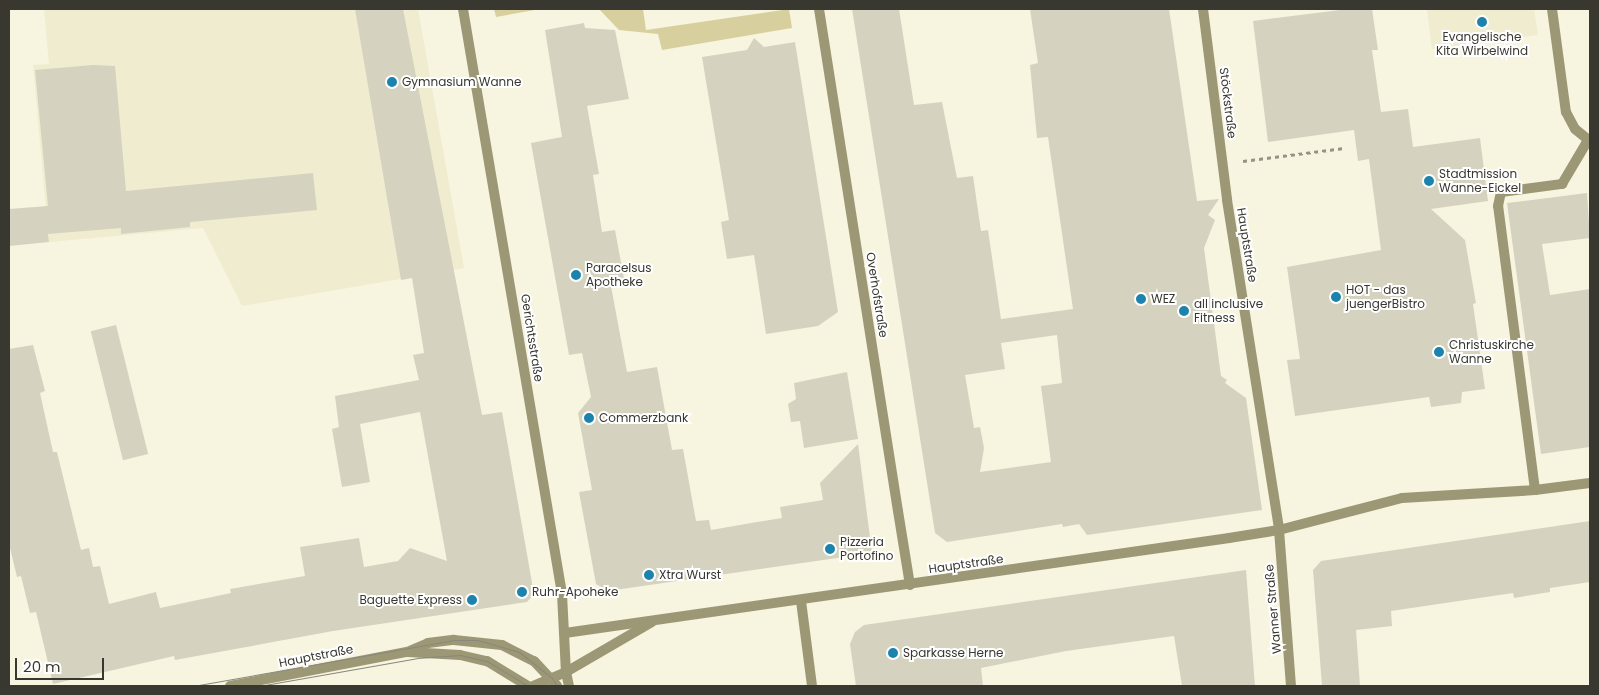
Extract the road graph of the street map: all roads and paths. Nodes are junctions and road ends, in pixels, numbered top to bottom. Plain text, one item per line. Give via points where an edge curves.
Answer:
1 (463, 9) edge
2 (818, 9) edge
3 (1203, 9) edge
4 (1552, 9) edge
5 (1589, 140) edge
6 (1344, 148) dead end
7 (1223, 164) junction
8 (1227, 200) joint
9 (1590, 483) edge
10 (1535, 490) junction
11 (1279, 530) junction
12 (910, 585) junction
13 (801, 601) junction
14 (657, 619) junction
15 (565, 634) junction
16 (407, 652) junction
17 (566, 672) junction
18 (553, 683) edge
19 (230, 686) edge
20 (528, 686) edge
21 (533, 686) edge
22 (569, 686) edge
23 (812, 686) edge
24 (1291, 686) edge

1 - 15 street, Gerichtsstraße via 562,594
2 - 12 street, Overhofstraße
3 - 7 street, Stöckstraße
4 - 5 street via 1566,112 1575,129
5 - 10 street via 1562,184 1501,192 1498,206
6 - 7 path
7 - 8 street, Stöckstraße
8 - 11 street, Hauptstraße
9 - 10 street, Hauptstraße
10 - 11 street, Hauptstraße via 1402,498
11 - 12 street, Hauptstraße
11 - 24 street, Wanner Straße
12 - 13 street, Hauptstraße
13 - 14 street, Hauptstraße
13 - 23 street
14 - 15 street, Hauptstraße
14 - 17 street, Hauptstraße
15 - 17 street, Gerichtsstraße
16 - 18 street, Hauptstraße via 435,642 483,641 519,652
16 - 19 street, Hauptstraße
16 - 20 street, Hauptstraße via 460,655 487,661
17 - 18 street, Hauptstraße
17 - 22 street, Gerichtsstraße
18 - 21 street, Hauptstraße

